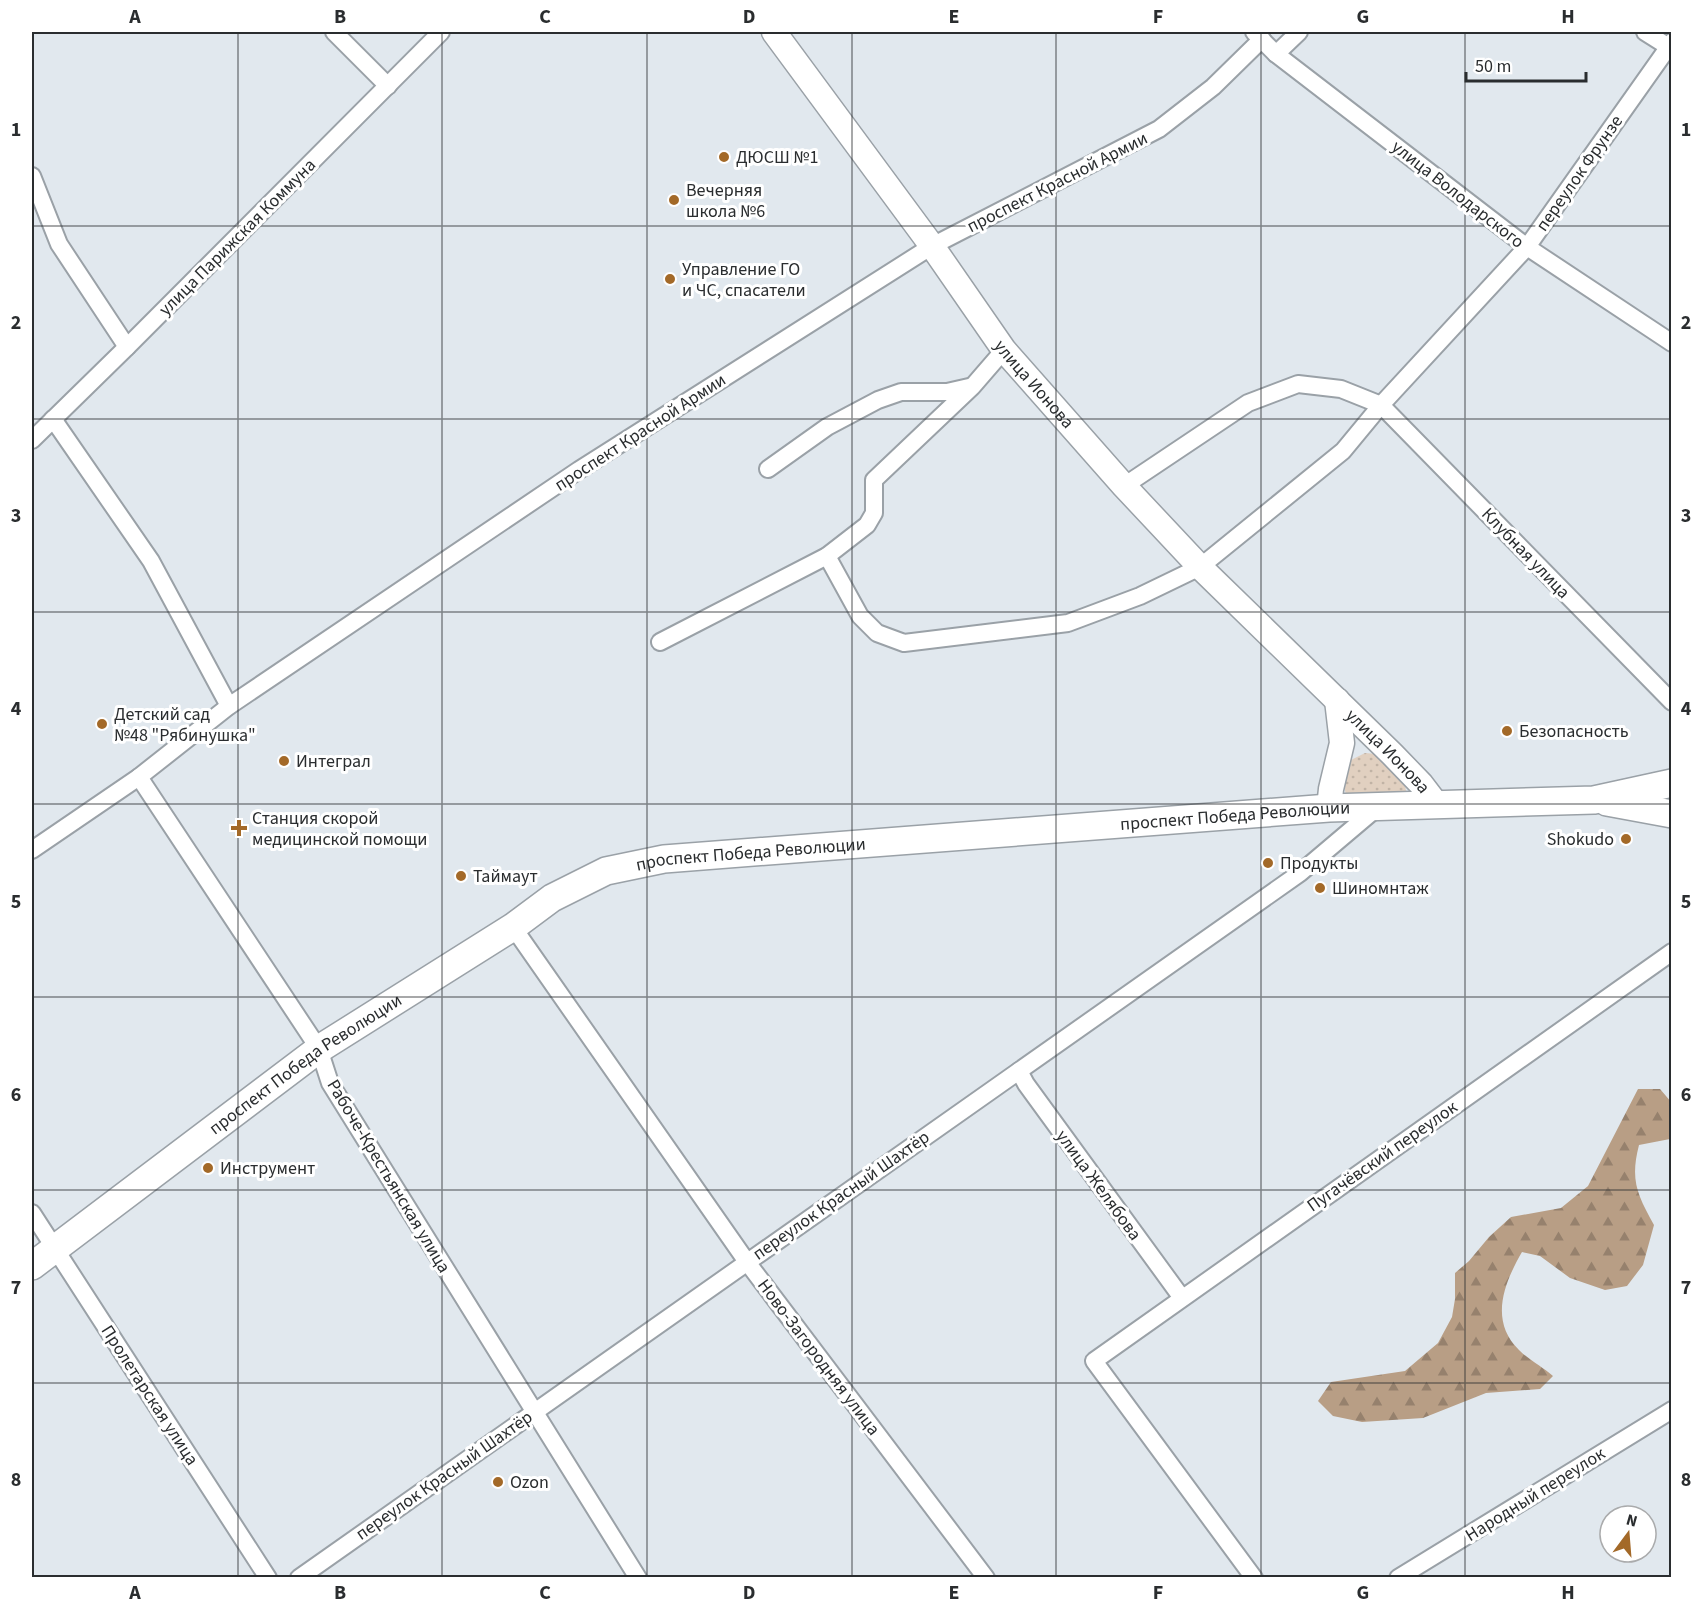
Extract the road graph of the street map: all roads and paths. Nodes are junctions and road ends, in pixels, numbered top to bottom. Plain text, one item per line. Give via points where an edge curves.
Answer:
1 (334, 32) edge
2 (441, 32) edge
3 (774, 32) edge
4 (1299, 32) edge
5 (1645, 32) edge
6 (1258, 35) edge
7 (1670, 46) edge
8 (1276, 54) junction
9 (388, 86) junction
10 (32, 176) edge
11 (932, 246) junction
12 (1527, 247) junction
13 (1671, 343) edge
14 (127, 347) junction
15 (1004, 350) junction
16 (972, 387) junction
17 (1381, 405) junction
18 (53, 419) junction
19 (32, 440) edge
20 (768, 469) dead end
21 (1124, 486) junction
22 (827, 556) junction
23 (1200, 567) junction
24 (660, 642) dead end
25 (1337, 700) junction
26 (1671, 702) edge
27 (229, 706) junction
28 (140, 777) junction
29 (1671, 783) edge
30 (1594, 800) junction
31 (1437, 805) junction
32 (1379, 806) junction
33 (1329, 808) junction
34 (1671, 814) edge
35 (32, 850) edge
36 (513, 927) junction
37 (1671, 952) edge
38 (319, 1049) junction
39 (1019, 1071) junction
40 (32, 1213) edge
41 (55, 1249) junction
42 (747, 1262) junction
43 (32, 1266) edge
44 (1182, 1298) junction
45 (1671, 1410) edge
46 (535, 1411) junction
47 (268, 1578) edge
48 (298, 1578) edge
49 (638, 1578) edge
50 (986, 1578) edge
51 (1254, 1578) edge
52 (1398, 1578) edge

1 - 9 street
2 - 9 street, улица Парижская Коммуна
3 - 11 main road, улица Ионова
4 - 8 street
5 - 7 street
6 - 8 street, улица Володарского
6 - 11 street, проспект Красной Армии via 1213,87 1159,129
7 - 12 street, переулок Фрунзе
8 - 12 street, улица Володарского
9 - 14 street, улица Парижская Коммуна
10 - 14 street via 59,244
11 - 15 main road, улица Ионова
11 - 27 street, проспект Красной Армии via 579,470
12 - 13 street, улица Володарского
12 - 17 street, переулок Фрунзе
14 - 18 street, улица Парижская Коммуна
15 - 16 street
15 - 21 main road, улица Ионова
16 - 20 street via 947,392 901,392 878,400 827,427
16 - 22 street via 879,474 873,486 874,513 867,525
17 - 21 street via 1341,389 1298,384 1248,403
17 - 23 street, переулок Фрунзе via 1343,451
17 - 26 street, Клубная улица
18 - 19 street, улица Парижская Коммуна
18 - 27 street via 151,561
21 - 23 main road, улица Ионова
22 - 23 street, переулок Фрунзе via 860,616 877,633 904,643 1068,623 1140,596
22 - 24 street
23 - 25 main road, улица Ионова
25 - 31 main road, улица Ионова
25 - 33 main road, улица Ионова via 1342,743
27 - 28 street, проспект Красной Армии
28 - 35 street, проспект Красной Армии
28 - 38 street, Рабоче-Крестьянская улица
29 - 30 main road, проспект Победа Революции
30 - 31 main road, проспект Победа Революции
30 - 34 main road, проспект Победа Революции
31 - 32 main road, проспект Победа Революции
32 - 33 main road, проспект Победа Революции
32 - 39 street, переулок Красный Шахтёр via 1300,873
33 - 36 main road, проспект Победа Революции via 664,859 606,871 552,898
36 - 38 main road, проспект Победа Революции
36 - 42 street, Ново-Загородняя улица
37 - 44 street, Пугачёвский переулок
38 - 41 main road, проспект Победа Революции
38 - 46 street, Рабоче-Крестьянская улица via 330,1083
39 - 42 street, переулок Красный Шахтёр
39 - 44 street, улица Желябова
40 - 41 street, Пролетарская улица
41 - 43 main road, проспект Победа Революции
41 - 47 street, Пролетарская улица
42 - 46 street, переулок Красный Шахтёр
42 - 50 street, Ново-Загородняя улица
44 - 51 street, Пугачёвский переулок via 1094,1361
45 - 52 street, Народный переулок
46 - 48 street, переулок Красный Шахтёр
46 - 49 street, Рабоче-Крестьянская улица

